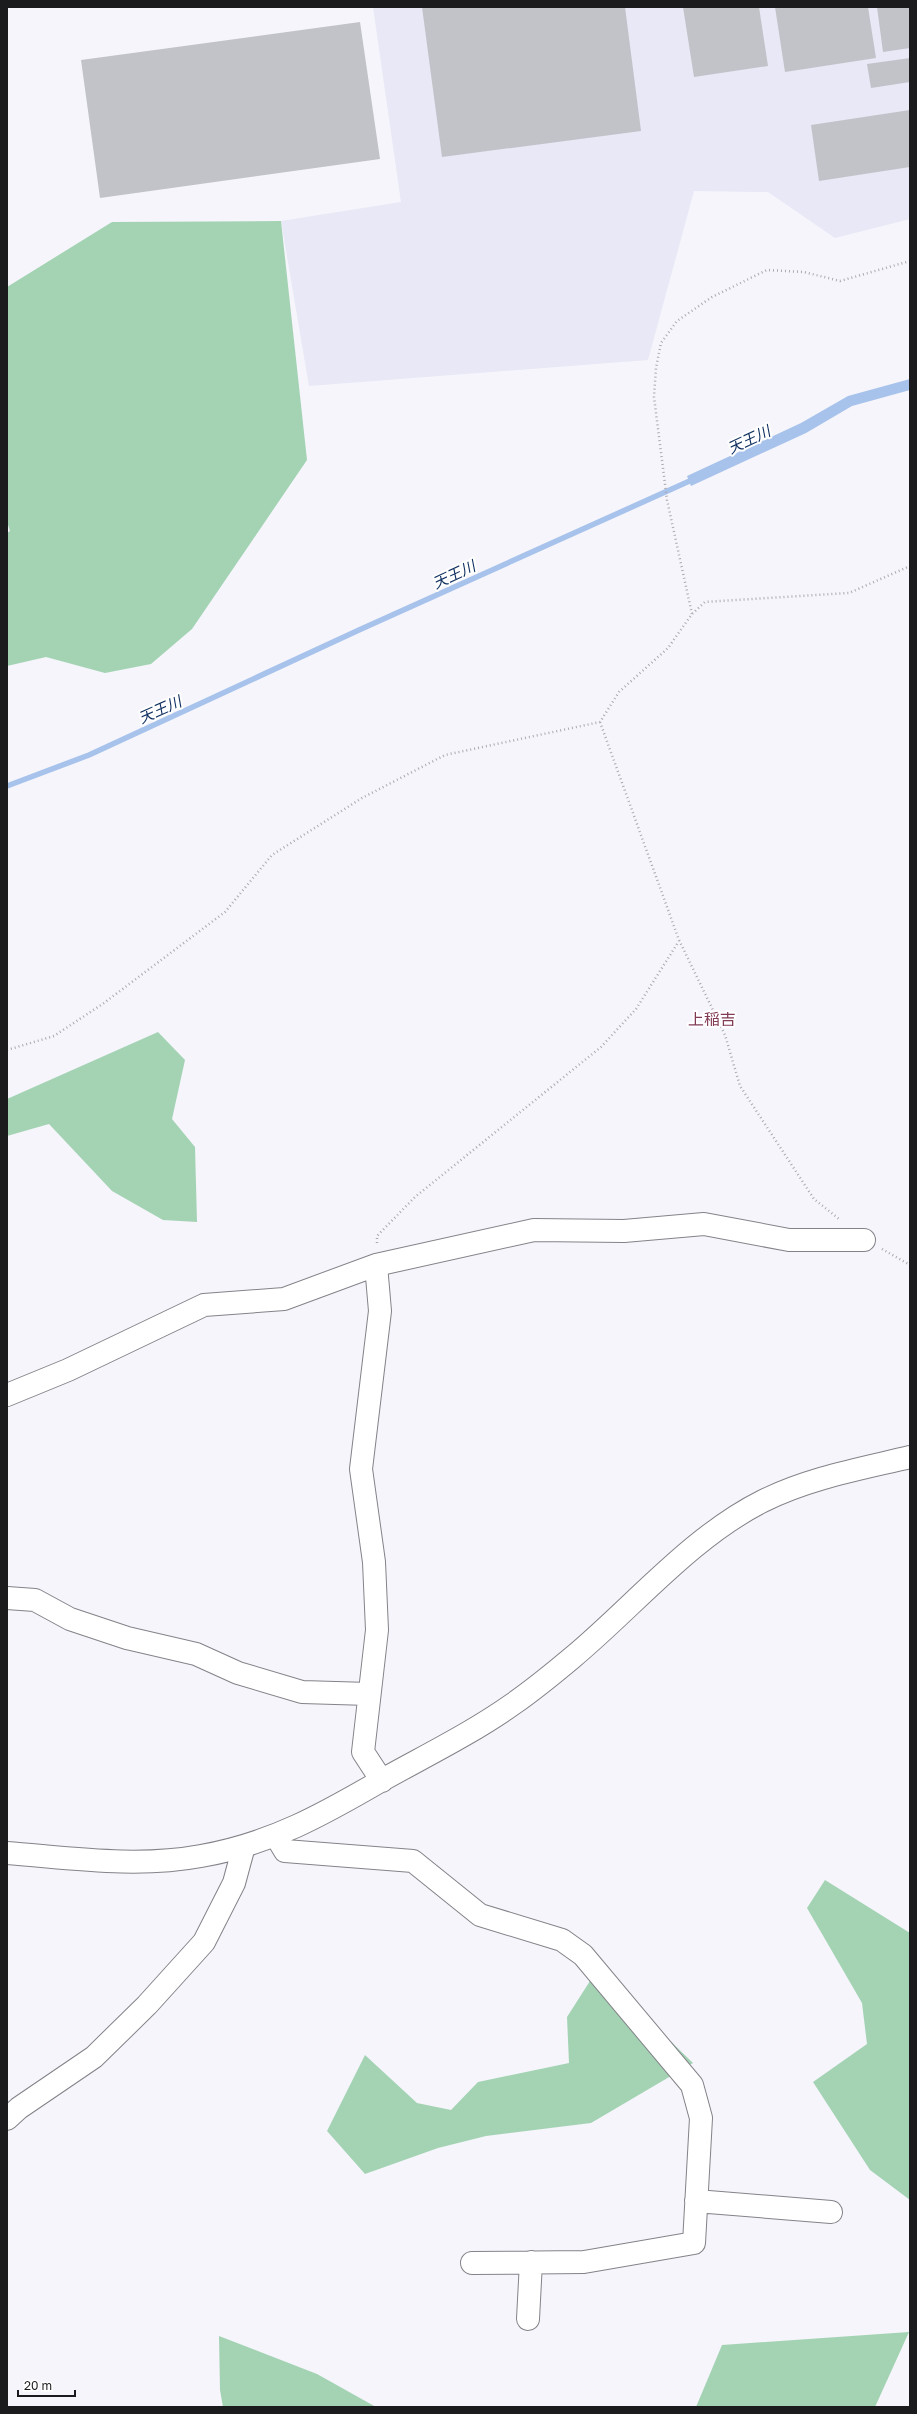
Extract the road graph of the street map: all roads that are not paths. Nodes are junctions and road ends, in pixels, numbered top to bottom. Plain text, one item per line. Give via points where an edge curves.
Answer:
1 (864, 1240) road end
2 (376, 1265) junction
3 (7, 1395) edge
4 (910, 1457) edge
5 (7, 1598) edge
6 (369, 1694) junction
7 (382, 1781) junction
8 (276, 1836) junction
9 (244, 1846) junction
10 (7, 1853) edge
11 (7, 2120) edge
12 (696, 2201) junction
13 (831, 2212) dead end
14 (531, 2262) junction
15 (472, 2263) dead end
16 (528, 2319) dead end

1 - 2 street via 789,1240 704,1224 624,1231 534,1230
2 - 3 street via 284,1299 204,1305 68,1370
2 - 6 street via 380,1311 361,1469 374,1562 377,1630
4 - 7 street via 822,1478 763,1501 735,1517 700,1543 574,1656 513,1704 464,1736
5 - 6 street via 35,1600 70,1618 127,1638 196,1654 238,1673 302,1692
6 - 7 street via 363,1752
7 - 8 street via 294,1829
8 - 9 street
8 - 12 street via 285,1851 413,1861 480,1914 562,1940 583,1955 692,2085 702,2118
9 - 10 street via 162,1861 119,1862
9 - 11 street via 234,1884 204,1942 147,2005 94,2057 19,2108
12 - 13 street
12 - 14 street via 694,2243 584,2262
14 - 15 street
14 - 16 street

